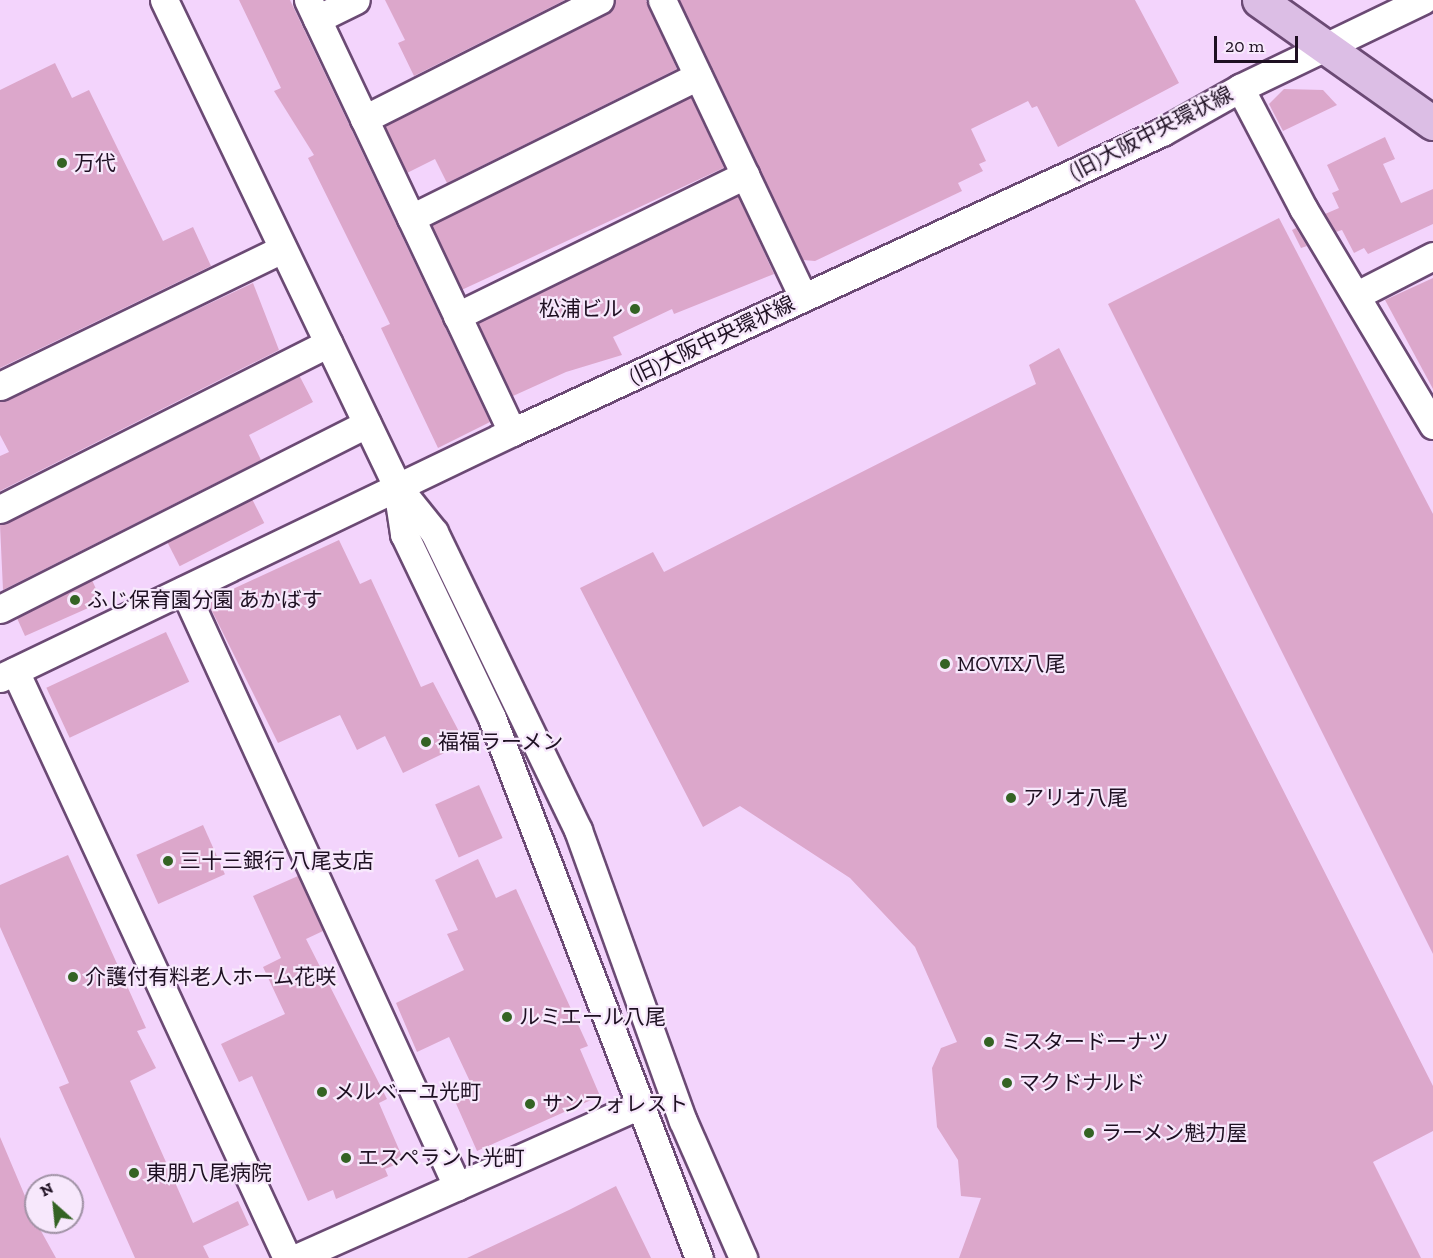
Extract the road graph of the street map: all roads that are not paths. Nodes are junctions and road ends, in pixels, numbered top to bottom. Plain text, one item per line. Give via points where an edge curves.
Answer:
1 (164, 0) edge
2 (356, 0) edge
3 (600, 0) edge
4 (662, 0) edge
5 (1259, 0) edge
6 (1422, 7) edge
7 (313, 10) edge
8 (1324, 45) junction
9 (698, 76) junction
10 (1240, 88) junction
11 (364, 119) junction
12 (1433, 123) edge
13 (745, 175) junction
14 (411, 218) junction
15 (282, 249) junction
16 (1433, 256) edge
17 (1358, 295) junction
18 (803, 297) junction
19 (457, 316) junction
20 (328, 343) junction
21 (1422, 382) edge
22 (0, 386) edge
23 (367, 424) junction
24 (1433, 425) edge
25 (512, 432) junction
26 (397, 486) junction
27 (0, 509) edge
28 (184, 590) junction
29 (0, 609) edge
30 (5, 674) edge
31 (639, 1105) junction
32 (457, 1186) junction
33 (287, 1258) edge
34 (296, 1258) edge
35 (699, 1258) edge
36 (743, 1258) edge

1 - 15 street
2 - 7 street
3 - 11 street
4 - 9 street
5 - 8 main road
6 - 8 street, (旧)大阪中央環状線
7 - 11 street
8 - 10 street, (旧)大阪中央環状線
8 - 12 main road
9 - 13 street
9 - 14 street
10 - 17 street via 1303,208
10 - 18 street, (旧)大阪中央環状線 via 1162,132
11 - 14 street
13 - 18 street
13 - 19 street
14 - 19 street
15 - 20 street
15 - 22 street
16 - 17 street
17 - 21 street
18 - 25 street, (旧)大阪中央環状線
19 - 25 street
20 - 23 street
20 - 27 street
21 - 24 street
23 - 26 street
23 - 29 street
25 - 26 street, (旧)大阪中央環状線
26 - 28 street, (旧)大阪中央環状線
26 - 31 street via 404,534 492,718
26 - 36 street via 434,532 591,859 683,1121
28 - 30 street, (旧)大阪中央環状線
28 - 32 street
30 - 33 street
31 - 32 street
31 - 35 street
32 - 34 street

